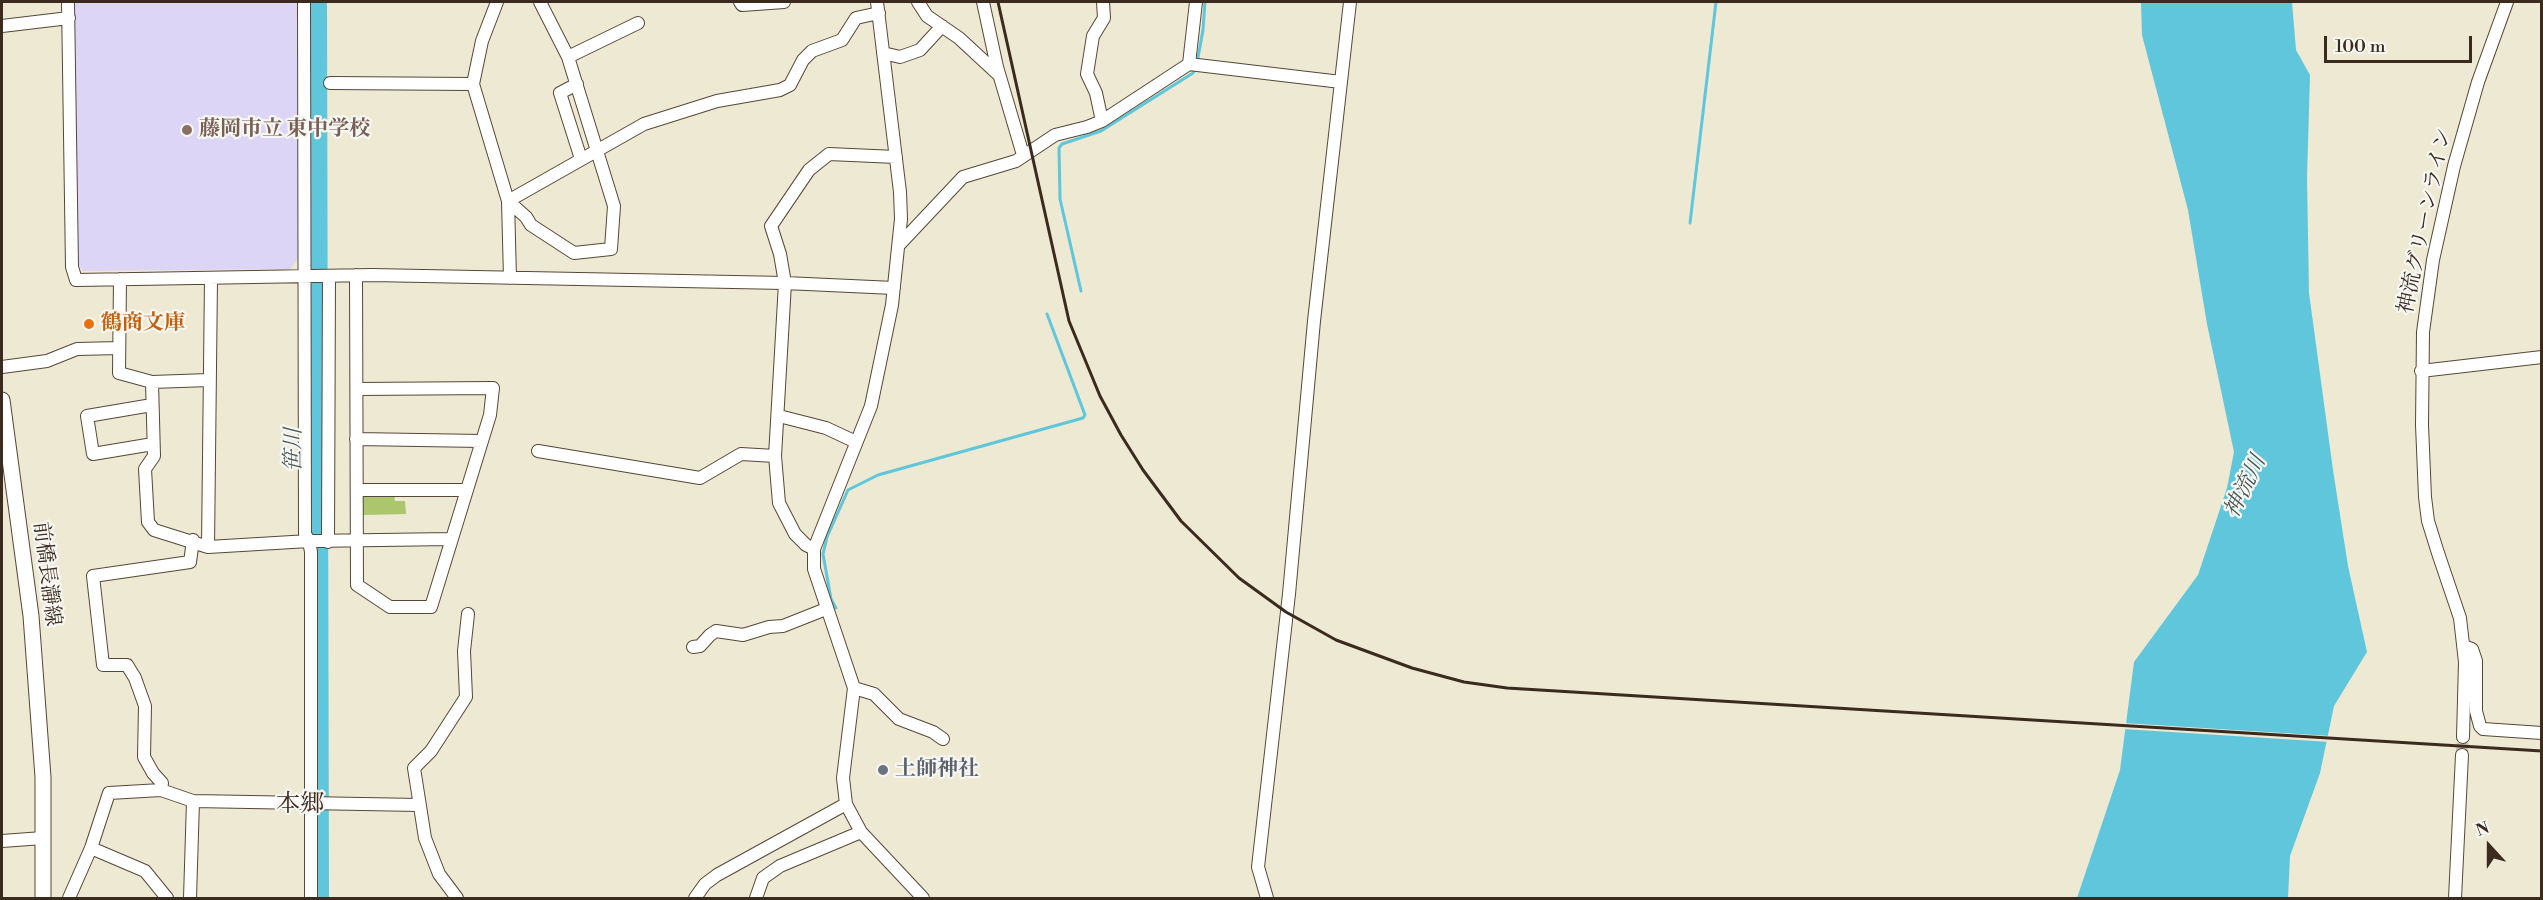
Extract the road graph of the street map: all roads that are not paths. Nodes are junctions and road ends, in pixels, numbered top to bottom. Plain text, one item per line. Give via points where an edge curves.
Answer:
1 (68, 2) edge
2 (304, 2) edge
3 (497, 2) edge
4 (540, 2) edge
5 (740, 2) edge
6 (784, 2) edge
7 (918, 2) edge
8 (983, 2) edge
9 (1103, 2) edge
10 (1196, 2) edge
11 (1350, 2) edge
12 (2507, 2) edge
13 (878, 7) edge
14 (69, 18) junction
15 (638, 23) dead end
16 (2, 26) edge
17 (942, 26) junction
18 (883, 53) junction
19 (568, 57) junction
20 (1189, 64) junction
21 (999, 75) junction
22 (1341, 82) junction
23 (330, 83) dead end
24 (473, 84) junction
25 (577, 84) junction
26 (1102, 121) junction
27 (598, 151) junction
28 (1023, 155) junction
29 (896, 157) junction
30 (581, 159) junction
31 (508, 201) junction
32 (899, 244) junction
33 (356, 275) junction
34 (318, 276) junction
35 (211, 278) junction
36 (510, 278) junction
37 (120, 279) junction
38 (785, 283) junction
39 (894, 288) junction
40 (119, 348) junction
41 (2541, 357) edge
42 (2, 367) edge
43 (2421, 370) junction
44 (209, 380) junction
45 (152, 382) junction
46 (357, 389) junction
47 (2, 400) edge
48 (152, 405) junction
49 (779, 416) junction
50 (356, 439) junction
51 (482, 441) junction
52 (856, 442) junction
53 (153, 444) junction
54 (538, 451) dead end
55 (776, 456) junction
56 (357, 490) junction
57 (467, 490) junction
58 (451, 539) junction
59 (193, 540) junction
60 (357, 540) junction
61 (319, 542) junction
62 (208, 547) junction
63 (814, 549) junction
64 (826, 609) junction
65 (468, 614) dead end
66 (2464, 646) junction
67 (693, 647) dead end
68 (854, 688) junction
69 (2541, 733) edge
70 (2463, 737) tunnel mouth
71 (943, 739) dead end
72 (2462, 755) tunnel mouth
73 (161, 790) junction
74 (193, 801) junction
75 (315, 803) junction
76 (846, 804) junction
77 (419, 805) junction
78 (861, 832) junction
79 (43, 838) junction
80 (2, 841) edge
81 (91, 848) junction
82 (43, 898) edge
83 (69, 898) edge
84 (167, 898) edge
85 (190, 898) edge
86 (311, 898) edge
87 (457, 898) edge
88 (695, 898) edge
89 (756, 898) edge
90 (923, 898) edge
91 (1267, 898) edge
92 (2455, 898) edge

1 - 14 street
2 - 34 street
3 - 24 street via 482,41
4 - 19 street
5 - 6 street
7 - 17 street via 927,16
8 - 21 street
9 - 26 street via 1104,18 1093,36 1087,74
10 - 20 street
11 - 22 street
12 - 43 street, 神流グリーンライン via 2454,166 2432,270
13 - 18 street
13 - 27 street via 856,18 842,40 812,51 790,85 717,101 644,124
14 - 16 street
14 - 37 street via 72,267 76,280
15 - 19 street
17 - 18 street via 920,50 900,57
17 - 21 street
18 - 29 street
19 - 25 street
20 - 22 street
20 - 26 street
21 - 28 street
22 - 91 street via 1258,867
23 - 24 street
24 - 31 street
25 - 27 street
25 - 30 street via 560,93
26 - 28 street via 1055,135
27 - 30 street
27 - 31 street via 614,206 611,249 574,253 531,225
28 - 32 street via 1017,161 963,177
29 - 32 street
29 - 38 street via 829,154 809,170 771,226
30 - 31 street
31 - 36 street
32 - 39 street
33 - 34 street
33 - 36 street
33 - 46 street
34 - 35 street
34 - 61 street
34 - 61 street via 305,534
35 - 37 street
35 - 44 street
36 - 38 street
37 - 40 street
38 - 39 street
38 - 49 street
39 - 52 street via 872,406
40 - 42 street via 77,349 47,361
40 - 45 street via 119,373
41 - 43 street
43 - 66 street, 神流グリーンライン via 2428,521 2460,618
44 - 45 street
44 - 62 street
45 - 48 street
46 - 50 street
46 - 51 street via 493,388
47 - 79 main road, 前橋長瀞線 via 31,616 43,777
48 - 53 street
48 - 53 street via 87,416 93,454
49 - 52 street via 826,428
49 - 55 street
50 - 51 street
50 - 56 street
51 - 57 street
52 - 63 street
53 - 59 street via 154,456 145,470 148,522 154,530
54 - 55 street via 700,478 741,454
55 - 63 street via 779,503 795,534
56 - 57 street
56 - 60 street
57 - 58 street
58 - 60 street
58 - 60 street via 431,607 390,607 357,585
59 - 62 street
59 - 73 street via 190,562 93,576 103,665 127,665 135,678 145,706 144,757 162,783
60 - 61 street
61 - 62 street
61 - 75 street
63 - 64 street via 814,569
64 - 67 street via 783,626 743,635 716,632
64 - 68 street
65 - 77 street via 464,651 466,697 431,751 414,768
66 - 69 street via 2472,649 2476,661 2476,711 2480,726
66 - 70 street, 神流グリーンライン
68 - 71 street via 874,694 899,719
68 - 76 street via 843,777
72 - 92 street
73 - 74 street
73 - 81 street via 109,793
74 - 75 street
74 - 85 street
75 - 77 street
75 - 86 street
76 - 78 street
76 - 88 street via 717,875
77 - 87 street via 425,838 439,874
78 - 89 street via 780,867 763,878
78 - 90 street
79 - 80 street
79 - 82 main road, 前橋長瀞線
81 - 83 street
81 - 84 street via 145,871

